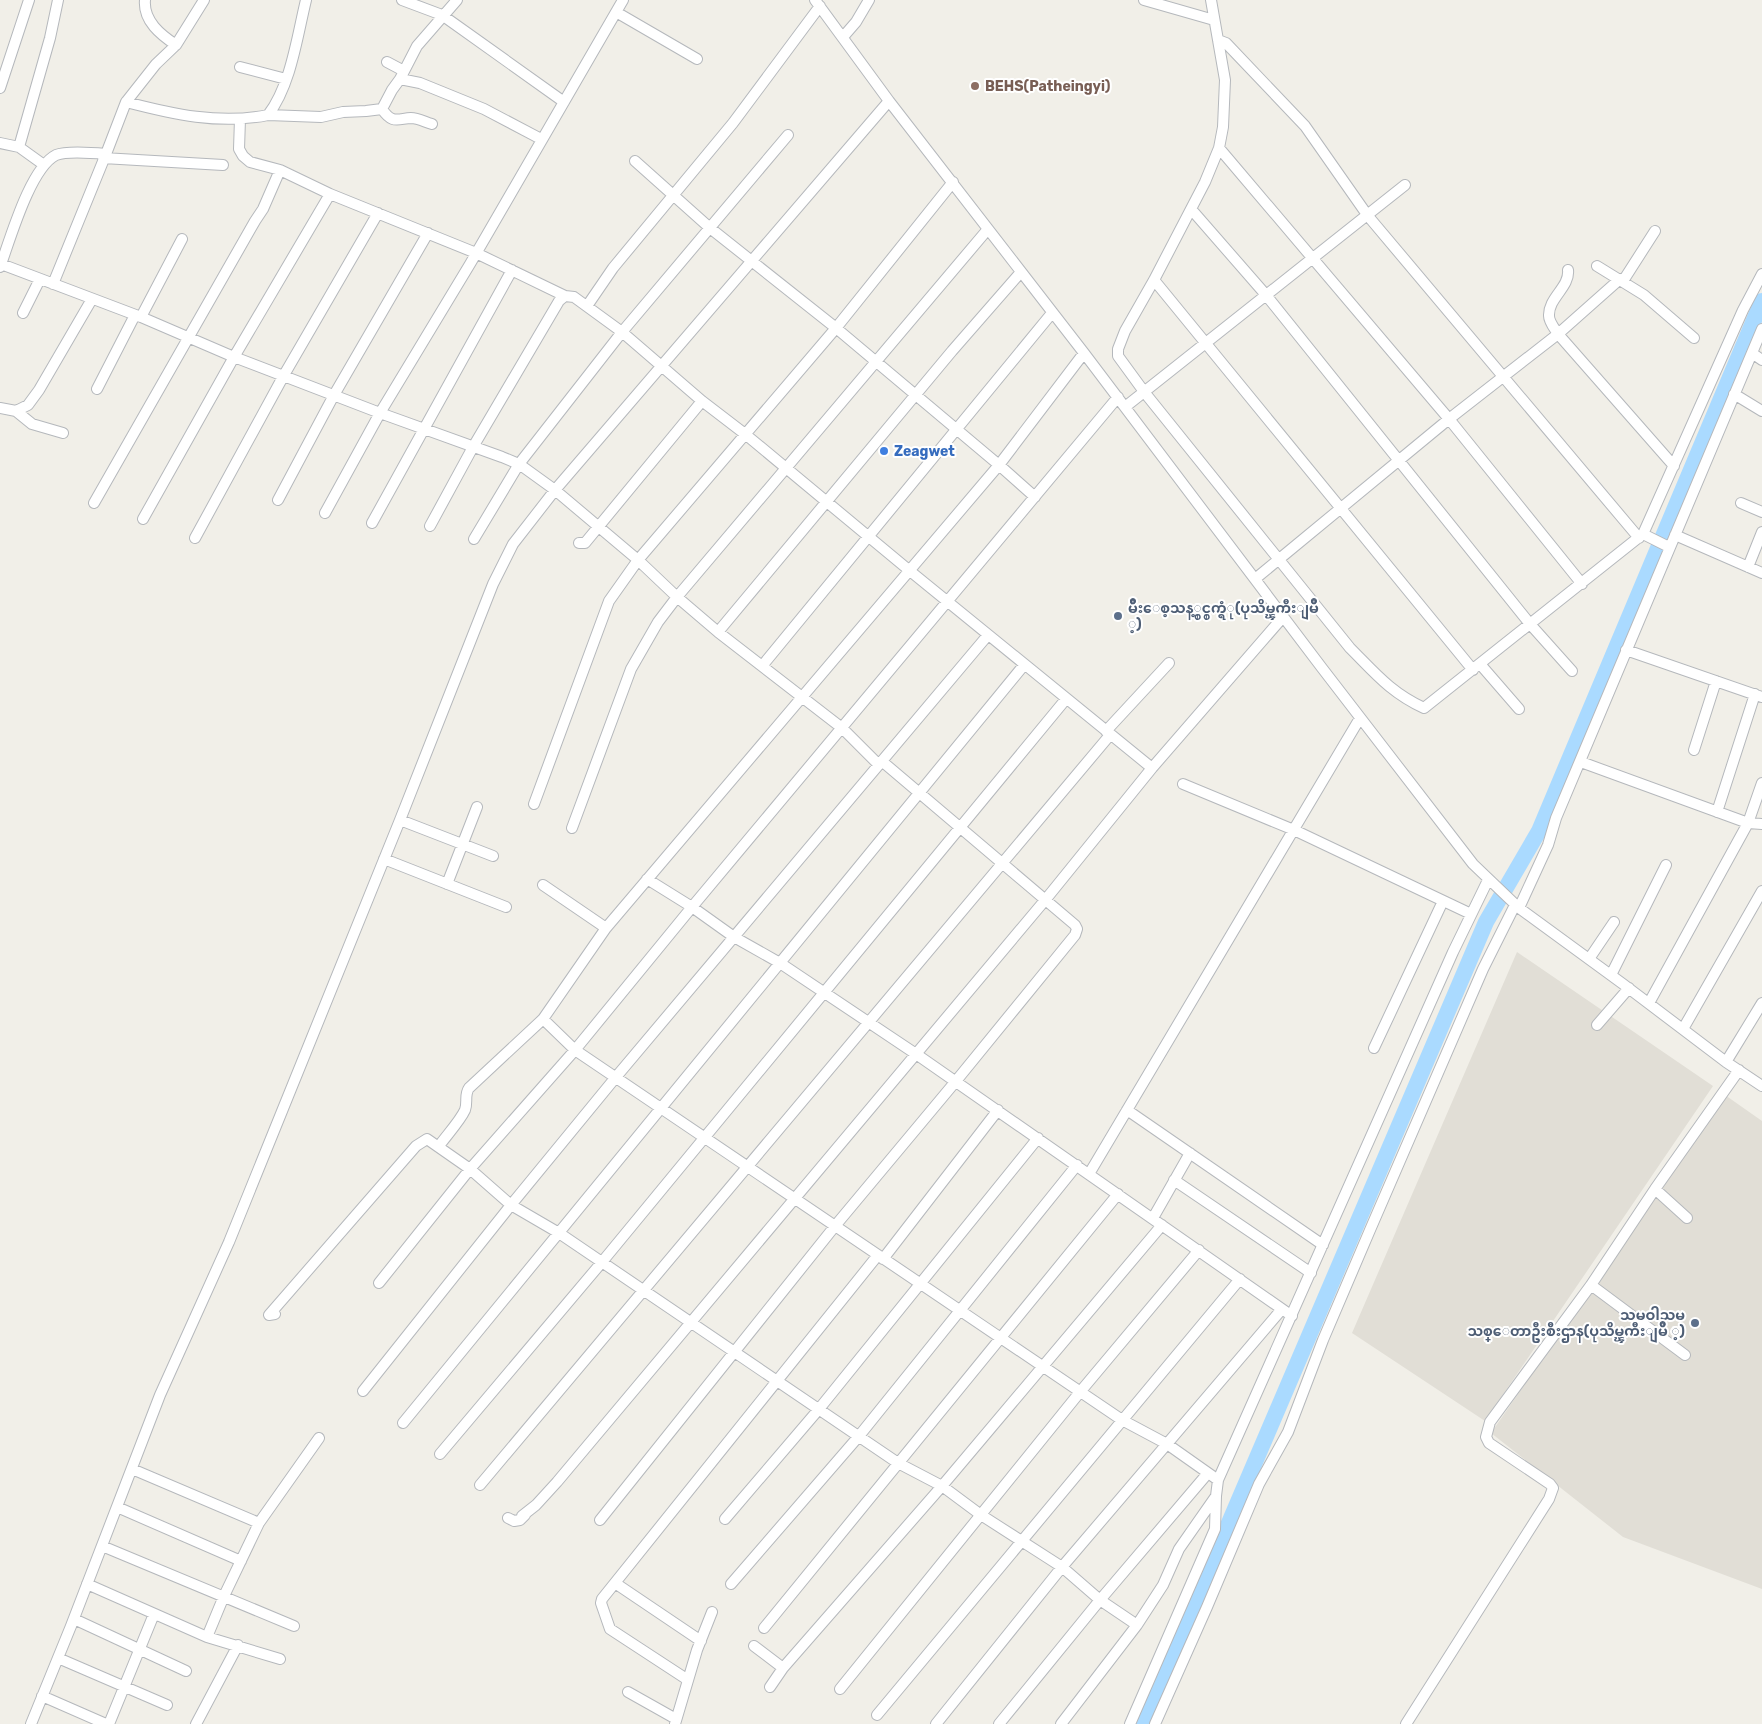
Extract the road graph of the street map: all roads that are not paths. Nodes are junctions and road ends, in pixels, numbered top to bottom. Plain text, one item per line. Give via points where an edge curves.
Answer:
1 (29, 0) edge
2 (58, 0) edge
3 (144, 0) edge
4 (204, 0) edge
5 (306, 0) edge
6 (402, 0) edge
7 (457, 0) edge
8 (623, 0) edge
9 (870, 0) edge
10 (1144, 0) edge
11 (1211, 0) edge
12 (818, 3) edge
13 (616, 12) junction
14 (442, 15) junction
15 (1214, 20) junction
16 (844, 37) junction
17 (1218, 40) junction
18 (176, 45) junction
19 (697, 59) dead end
20 (387, 62) dead end
21 (240, 67) dead end
22 (402, 75) junction
23 (286, 79) junction
24 (0, 88) edge
25 (889, 101) junction
26 (126, 102) junction
27 (564, 102) junction
28 (382, 109) junction
29 (268, 115) junction
30 (240, 119) junction
31 (432, 124) dead end
32 (788, 135) dead end
33 (541, 139) junction
34 (0, 143) edge
35 (19, 147) junction
36 (1219, 148) junction
37 (105, 156) junction
38 (635, 161) dead end
39 (44, 165) junction
40 (223, 166) dead end
41 (280, 170) junction
42 (953, 182) junction
43 (1405, 185) dead end
44 (330, 194) junction
45 (674, 194) junction
46 (1191, 209) junction
47 (378, 213) junction
48 (1368, 216) junction
49 (710, 228) junction
50 (988, 229) junction
51 (1656, 231) dead end
52 (428, 232) junction
53 (182, 239) dead end
54 (476, 253) junction
55 (1313, 259) junction
56 (752, 260) junction
57 (1, 265) edge
58 (1597, 266) dead end
59 (512, 270) junction
60 (1568, 270) dead end
61 (1021, 272) junction
62 (1762, 274) edge
63 (40, 279) junction
64 (1154, 280) junction
65 (1621, 280) junction
66 (53, 284) junction
67 (1266, 295) junction
68 (565, 296) junction
69 (92, 299) junction
70 (588, 306) junction
71 (23, 312) dead end
72 (1052, 313) junction
73 (138, 316) junction
74 (836, 328) junction
75 (1762, 329) edge
76 (622, 332) junction
77 (1558, 334) junction
78 (187, 337) junction
79 (1694, 338) dead end
80 (1206, 344) junction
81 (1084, 353) junction
82 (1752, 353) junction
83 (234, 357) junction
84 (1762, 360) edge
85 (875, 362) junction
86 (663, 366) junction
87 (284, 375) junction
88 (1504, 376) junction
89 (97, 389) dead end
90 (1142, 394) junction
91 (1734, 394) junction
92 (334, 395) junction
93 (915, 396) junction
94 (1118, 397) junction
95 (702, 401) junction
96 (1128, 405) junction
97 (0, 408) edge
98 (16, 411) junction
99 (1762, 411) edge
100 (380, 413) junction
101 (1449, 419) junction
102 (424, 428) junction
103 (956, 429) junction
104 (63, 433) dead end
105 (745, 434) junction
106 (473, 447) junction
107 (1398, 460) junction
108 (519, 464) junction
109 (999, 465) junction
110 (1674, 466) junction
111 (786, 469) junction
112 (556, 490) junction
113 (1035, 497) junction
114 (278, 500) dead end
115 (94, 502) dead end
116 (827, 502) junction
117 (1741, 503) dead end
118 (1341, 509) junction
119 (1762, 512) edge
120 (324, 513) dead end
121 (143, 519) dead end
122 (372, 523) dead end
123 (430, 526) dead end
124 (598, 526) junction
125 (1762, 532) edge
126 (1674, 535) junction
127 (868, 536) junction
128 (1644, 537) junction
129 (195, 538) dead end
130 (474, 539) dead end
131 (579, 543) dead end
132 (1667, 546) junction
133 (638, 560) junction
134 (1278, 561) junction
135 (1748, 567) junction
136 (910, 571) junction
137 (1762, 573) edge
138 (1255, 579) junction
139 (1582, 584) junction
140 (677, 597) junction
141 (947, 602) junction
142 (1283, 617) junction
143 (1530, 624) junction
144 (718, 632) junction
145 (988, 635) junction
146 (1626, 650) junction
147 (1169, 663) dead end
148 (1024, 665) junction
149 (762, 666) junction
150 (1476, 667) junction
151 (1572, 671) dead end
152 (1716, 681) junction
153 (1758, 695) edge
154 (802, 698) junction
155 (1066, 699) junction
156 (1519, 709) dead end
157 (1360, 718) junction
158 (842, 728) junction
159 (1108, 733) junction
160 (1694, 750) dead end
161 (1581, 762) junction
162 (878, 764) junction
163 (1152, 768) junction
164 (1762, 783) edge
165 (1183, 784) dead end
166 (920, 792) junction
167 (534, 804) dead end
168 (477, 807) dead end
169 (1717, 812) junction
170 (400, 820) junction
171 (1748, 822) junction
172 (1762, 824) edge
173 (961, 827) junction
174 (572, 828) dead end
175 (1294, 830) junction
176 (462, 844) junction
177 (493, 856) dead end
178 (384, 859) junction
179 (1002, 862) junction
180 (1666, 865) dead end
181 (647, 879) junction
182 (1491, 883) junction
183 (447, 884) junction
184 (543, 884) dead end
185 (1762, 891) edge
186 (1046, 899) junction
187 (1443, 901) junction
188 (1515, 905) junction
189 (506, 907) dead end
190 (692, 907) junction
191 (1471, 914) junction
192 (1614, 922) dead end
193 (606, 928) junction
194 (734, 937) junction
195 (1589, 959) junction
196 (780, 963) junction
197 (1611, 975) junction
198 (1629, 988) junction
199 (825, 992) junction
200 (1649, 1003) junction
201 (1762, 1003) edge
202 (543, 1019) junction
203 (868, 1022) junction
204 (1597, 1025) dead end
205 (1682, 1029) junction
206 (1374, 1048) dead end
207 (575, 1050) junction
208 (916, 1054) junction
209 (1726, 1062) junction
210 (1739, 1070) junction
211 (616, 1077) junction
212 (956, 1081) junction
213 (1762, 1086) edge
214 (661, 1109) junction
215 (998, 1110) junction
216 (1128, 1110) junction
217 (705, 1138) junction
218 (1038, 1138) junction
219 (438, 1146) junction
220 (1190, 1153) junction
221 (1077, 1165) junction
222 (746, 1166) junction
223 (470, 1169) junction
224 (1089, 1174) junction
225 (1174, 1180) junction
226 (1655, 1189) junction
227 (1118, 1194) junction
228 (794, 1198) junction
229 (511, 1205) junction
230 (1153, 1218) junction
231 (1687, 1218) dead end
232 (1162, 1225) junction
233 (835, 1226) junction
234 (559, 1233) junction
235 (1323, 1245) junction
236 (1199, 1250) junction
237 (881, 1257) junction
238 (602, 1262) junction
239 (1311, 1273) junction
240 (1240, 1279) junction
241 (379, 1283) dead end
242 (919, 1283) junction
243 (1591, 1285) junction
244 (644, 1290) junction
245 (1282, 1309) junction
246 (961, 1311) junction
247 (275, 1314) dead end
248 (1292, 1316) junction
249 (691, 1322) junction
250 (1000, 1338) junction
251 (734, 1352) junction
252 (1686, 1355) dead end
253 (1043, 1367) junction
254 (777, 1381) junction
255 (363, 1392) dead end
256 (1080, 1392) junction
257 (819, 1409) junction
258 (1122, 1420) junction
259 (404, 1423) dead end
260 (859, 1436) junction
261 (319, 1438) dead end
262 (1167, 1444) junction
263 (440, 1454) dead end
264 (898, 1463) junction
265 (132, 1469) junction
266 (1208, 1473) junction
267 (1218, 1480) junction
268 (480, 1485) dead end
269 (942, 1486) junction
270 (1216, 1496) junction
271 (117, 1507) junction
272 (981, 1516) junction
273 (508, 1518) dead end
274 (725, 1519) dead end
275 (600, 1520) dead end
276 (259, 1523) junction
277 (1022, 1541) junction
278 (102, 1546) junction
279 (241, 1561) junction
280 (1062, 1567) junction
281 (615, 1583) junction
282 (87, 1584) junction
283 (731, 1584) dead end
284 (224, 1596) junction
285 (1100, 1600) junction
286 (712, 1612) dead end
287 (154, 1614) junction
288 (74, 1619) junction
289 (1138, 1625) junction
290 (294, 1626) dead end
291 (764, 1628) dead end
292 (208, 1637) junction
293 (701, 1641) junction
294 (238, 1645) junction
295 (754, 1646) dead end
296 (139, 1649) junction
297 (58, 1658) junction
298 (280, 1659) dead end
299 (783, 1668) junction
300 (186, 1671) dead end
301 (688, 1680) junction
302 (124, 1687) junction
303 (770, 1687) dead end
304 (840, 1690) dead end
305 (628, 1692) dead end
306 (42, 1696) junction
307 (167, 1705) dead end
308 (877, 1715) dead end
309 (676, 1721) edge
310 (30, 1724) edge
311 (108, 1724) edge
312 (196, 1724) edge
313 (936, 1724) edge
314 (999, 1724) edge
315 (1061, 1724) edge
316 (1130, 1724) edge
317 (1155, 1724) edge
318 (1406, 1724) edge

1 - 24 street
2 - 35 street
3 - 18 street via 144,8 158,32
4 - 18 street
5 - 23 street
6 - 14 street
7 - 14 street
8 - 13 street
9 - 16 street
10 - 15 street
11 - 15 street
12 - 16 street
12 - 45 street via 733,123
13 - 19 street
13 - 27 street
14 - 22 street via 417,46
14 - 27 street
15 - 17 street
16 - 25 street
17 - 36 street via 1225,80
17 - 48 street via 1226,43 1304,126
18 - 26 street via 156,64
20 - 22 street
21 - 23 street
22 - 28 street
22 - 33 street via 484,109
23 - 29 street via 277,103
25 - 42 street
25 - 56 street
26 - 30 street via 202,117
26 - 37 street
27 - 33 street
28 - 29 street via 321,117
28 - 31 street via 398,120 414,118
29 - 30 street
30 - 41 street via 239,149 242,156 257,165
32 - 49 street
33 - 54 street
34 - 35 street
35 - 39 street
36 - 46 street
36 - 55 street
37 - 39 street via 89,152 56,155
37 - 40 street
37 - 66 street
38 - 45 street
39 - 57 street via 22,205
41 - 44 street
41 - 78 street via 263,209
42 - 50 street
42 - 74 street
43 - 48 street
44 - 47 street
44 - 83 street
45 - 49 street
45 - 70 street via 613,268
46 - 64 street
46 - 67 street
47 - 52 street
47 - 87 street
48 - 55 street
48 - 88 street
49 - 56 street
49 - 76 street
50 - 61 street
50 - 85 street
51 - 65 street
52 - 54 street
52 - 92 street
53 - 73 street
54 - 59 street
54 - 100 street
55 - 67 street
55 - 101 street
56 - 74 street
56 - 86 street
57 - 63 street
58 - 65 street
59 - 68 street
59 - 102 street
60 - 77 street via 1567,281 1554,298 1549,316
61 - 72 street
61 - 93 street
62 - 110 street
63 - 66 street
63 - 71 street
64 - 80 street
64 - 90 street via 1118,349 1118,356
65 - 77 street
65 - 79 street via 1644,295
66 - 69 street
67 - 80 street
67 - 107 street
68 - 70 street via 574,297
68 - 106 street via 559,301
69 - 73 street
69 - 98 street via 39,390 28,404
70 - 76 street
72 - 81 street
72 - 103 street
73 - 78 street
73 - 89 street
74 - 85 street
74 - 105 street
75 - 82 street
76 - 86 street
76 - 108 street
77 - 88 street
77 - 110 street
78 - 83 street
78 - 115 street
80 - 90 street
80 - 118 street
81 - 94 street
81 - 109 street
82 - 84 street
82 - 91 street
83 - 87 street
83 - 121 street
85 - 93 street
85 - 111 street
86 - 95 street
86 - 112 street
87 - 92 street
87 - 129 street
88 - 101 street
88 - 128 street
90 - 96 street
90 - 134 street
91 - 99 street
91 - 126 street
92 - 100 street
92 - 114 street
93 - 103 street
93 - 116 street
94 - 96 street
94 - 113 street
95 - 105 street
95 - 124 street
96 - 138 street
97 - 98 street
98 - 104 street via 32,424
100 - 102 street
100 - 120 street
101 - 107 street
101 - 139 street
102 - 106 street
102 - 122 street
103 - 109 street
103 - 127 street
105 - 111 street
105 - 133 street
106 - 108 street
106 - 123 street
107 - 118 street
107 - 143 street
108 - 112 street
108 - 130 street
109 - 113 street
109 - 136 street
110 - 128 street
111 - 116 street
111 - 140 street
112 - 124 street
112 - 170 street via 513,544 493,584
113 - 141 street
116 - 127 street
116 - 144 street
117 - 119 street
118 - 134 street
118 - 150 street
124 - 131 street via 585,543
124 - 133 street
125 - 135 street
126 - 132 street
126 - 135 street
127 - 136 street
127 - 149 street
128 - 132 street
128 - 139 street
132 - 146 street
133 - 140 street
133 - 167 street via 608,602
134 - 138 street
134 - 150 street via 1350,648 1386,686 1405,699 1424,708
135 - 137 street
136 - 141 street
136 - 154 street
138 - 142 street
139 - 143 street
140 - 144 street
140 - 174 street via 658,622 631,669
141 - 145 street
141 - 158 street
142 - 157 street
142 - 163 street
143 - 150 street
143 - 151 street
144 - 149 street
145 - 148 street
145 - 162 street
146 - 152 street
146 - 161 street
147 - 159 street
148 - 155 street
148 - 166 street
149 - 154 street
150 - 156 street
152 - 153 street
152 - 160 street
153 - 169 street
154 - 158 street
154 - 181 street
155 - 159 street
155 - 173 street
157 - 175 street
157 - 182 street
158 - 162 street
158 - 190 street
159 - 163 street
159 - 179 street
161 - 169 street
161 - 188 street via 1540,862
162 - 166 street via 884,763
162 - 194 street
163 - 186 street
164 - 171 street
165 - 175 street
166 - 173 street
166 - 196 street
168 - 176 street
169 - 171 street
170 - 176 street
170 - 178 street
171 - 172 street
171 - 200 street
173 - 179 street
173 - 199 street
175 - 187 street
175 - 216 street
176 - 177 street
176 - 183 street
178 - 183 street
178 - 265 street via 229,1242 160,1395
179 - 186 street
179 - 203 street
180 - 197 street
181 - 190 street
181 - 193 street
182 - 188 street
182 - 191 street
183 - 189 street
184 - 193 street
185 - 205 street
186 - 208 street
186 - 212 street via 1075,925 1077,932
187 - 191 street
187 - 206 street
188 - 195 street
188 - 317 street via 1483,969 1366,1239 1288,1432 1259,1484
190 - 194 street
190 - 207 street
191 - 235 street
192 - 195 street
193 - 202 street
194 - 196 street
194 - 211 street
195 - 197 street
196 - 199 street
196 - 214 street
197 - 198 street
198 - 200 street
198 - 204 street
199 - 203 street
199 - 217 street
200 - 205 street
201 - 209 street
202 - 207 street
202 - 219 street via 469,1088 464,1112
203 - 208 street
203 - 222 street
205 - 209 street
207 - 211 street
207 - 223 street
208 - 212 street
208 - 228 street
209 - 210 street
210 - 213 street
210 - 226 street
211 - 214 street
211 - 229 street
212 - 215 street
212 - 233 street
214 - 217 street
214 - 234 street
215 - 218 street
215 - 237 street
216 - 220 street
216 - 224 street
217 - 222 street
217 - 238 street
218 - 221 street
218 - 242 street
219 - 223 street
219 - 247 street via 427,1139 416,1146 269,1315
220 - 225 street
220 - 235 street
221 - 224 street
221 - 246 street
222 - 228 street
222 - 244 street
223 - 229 street
223 - 241 street
224 - 227 street
225 - 230 street
225 - 239 street
226 - 231 street
226 - 243 street
227 - 230 street
227 - 250 street
228 - 233 street
228 - 249 street
229 - 234 street
229 - 255 street
230 - 232 street
232 - 236 street
232 - 253 street
233 - 237 street
233 - 251 street
234 - 238 street
234 - 259 street
235 - 239 street
236 - 240 street
236 - 256 street
237 - 242 street
237 - 254 street
238 - 244 street
238 - 263 street
239 - 248 street
240 - 245 street
240 - 258 street
242 - 246 street
242 - 257 street
243 - 252 street
243 - 318 street via 1487,1429 1489,1443 1550,1484 1553,1488 1549,1499
244 - 249 street
244 - 268 street
245 - 248 street
245 - 262 street
246 - 250 street
246 - 260 street
248 - 267 street
249 - 251 street
249 - 273 street via 558,1482 520,1520
250 - 253 street
250 - 264 street
251 - 254 street
251 - 275 street
253 - 256 street
253 - 269 street
254 - 257 street
254 - 281 street
256 - 258 street
256 - 272 street
257 - 260 street
257 - 274 street
258 - 262 street
258 - 277 street
260 - 264 street
260 - 283 street
261 - 276 street
262 - 266 street
262 - 280 street
264 - 269 street
264 - 291 street
265 - 271 street
265 - 276 street
266 - 267 street
266 - 285 street
267 - 270 street
269 - 272 street
269 - 299 street
270 - 289 street via 1179,1549
270 - 316 street via 1215,1529
271 - 278 street
271 - 279 street
272 - 277 street
272 - 304 street
276 - 279 street
277 - 280 street
277 - 308 street
278 - 282 street
278 - 284 street
279 - 284 street
280 - 285 street
280 - 313 street
281 - 293 street
281 - 301 street via 601,1603 610,1629
282 - 287 street
282 - 288 street
284 - 290 street
284 - 292 street
285 - 289 street
285 - 314 street
286 - 293 street
287 - 292 street
287 - 296 street
288 - 296 street
288 - 297 street
289 - 315 street
292 - 294 street
293 - 301 street
294 - 298 street
294 - 312 street
295 - 299 street
296 - 300 street
296 - 302 street
297 - 302 street
297 - 306 street
299 - 303 street
301 - 309 street
302 - 307 street
302 - 311 street
305 - 309 street
306 - 310 street
306 - 311 street

